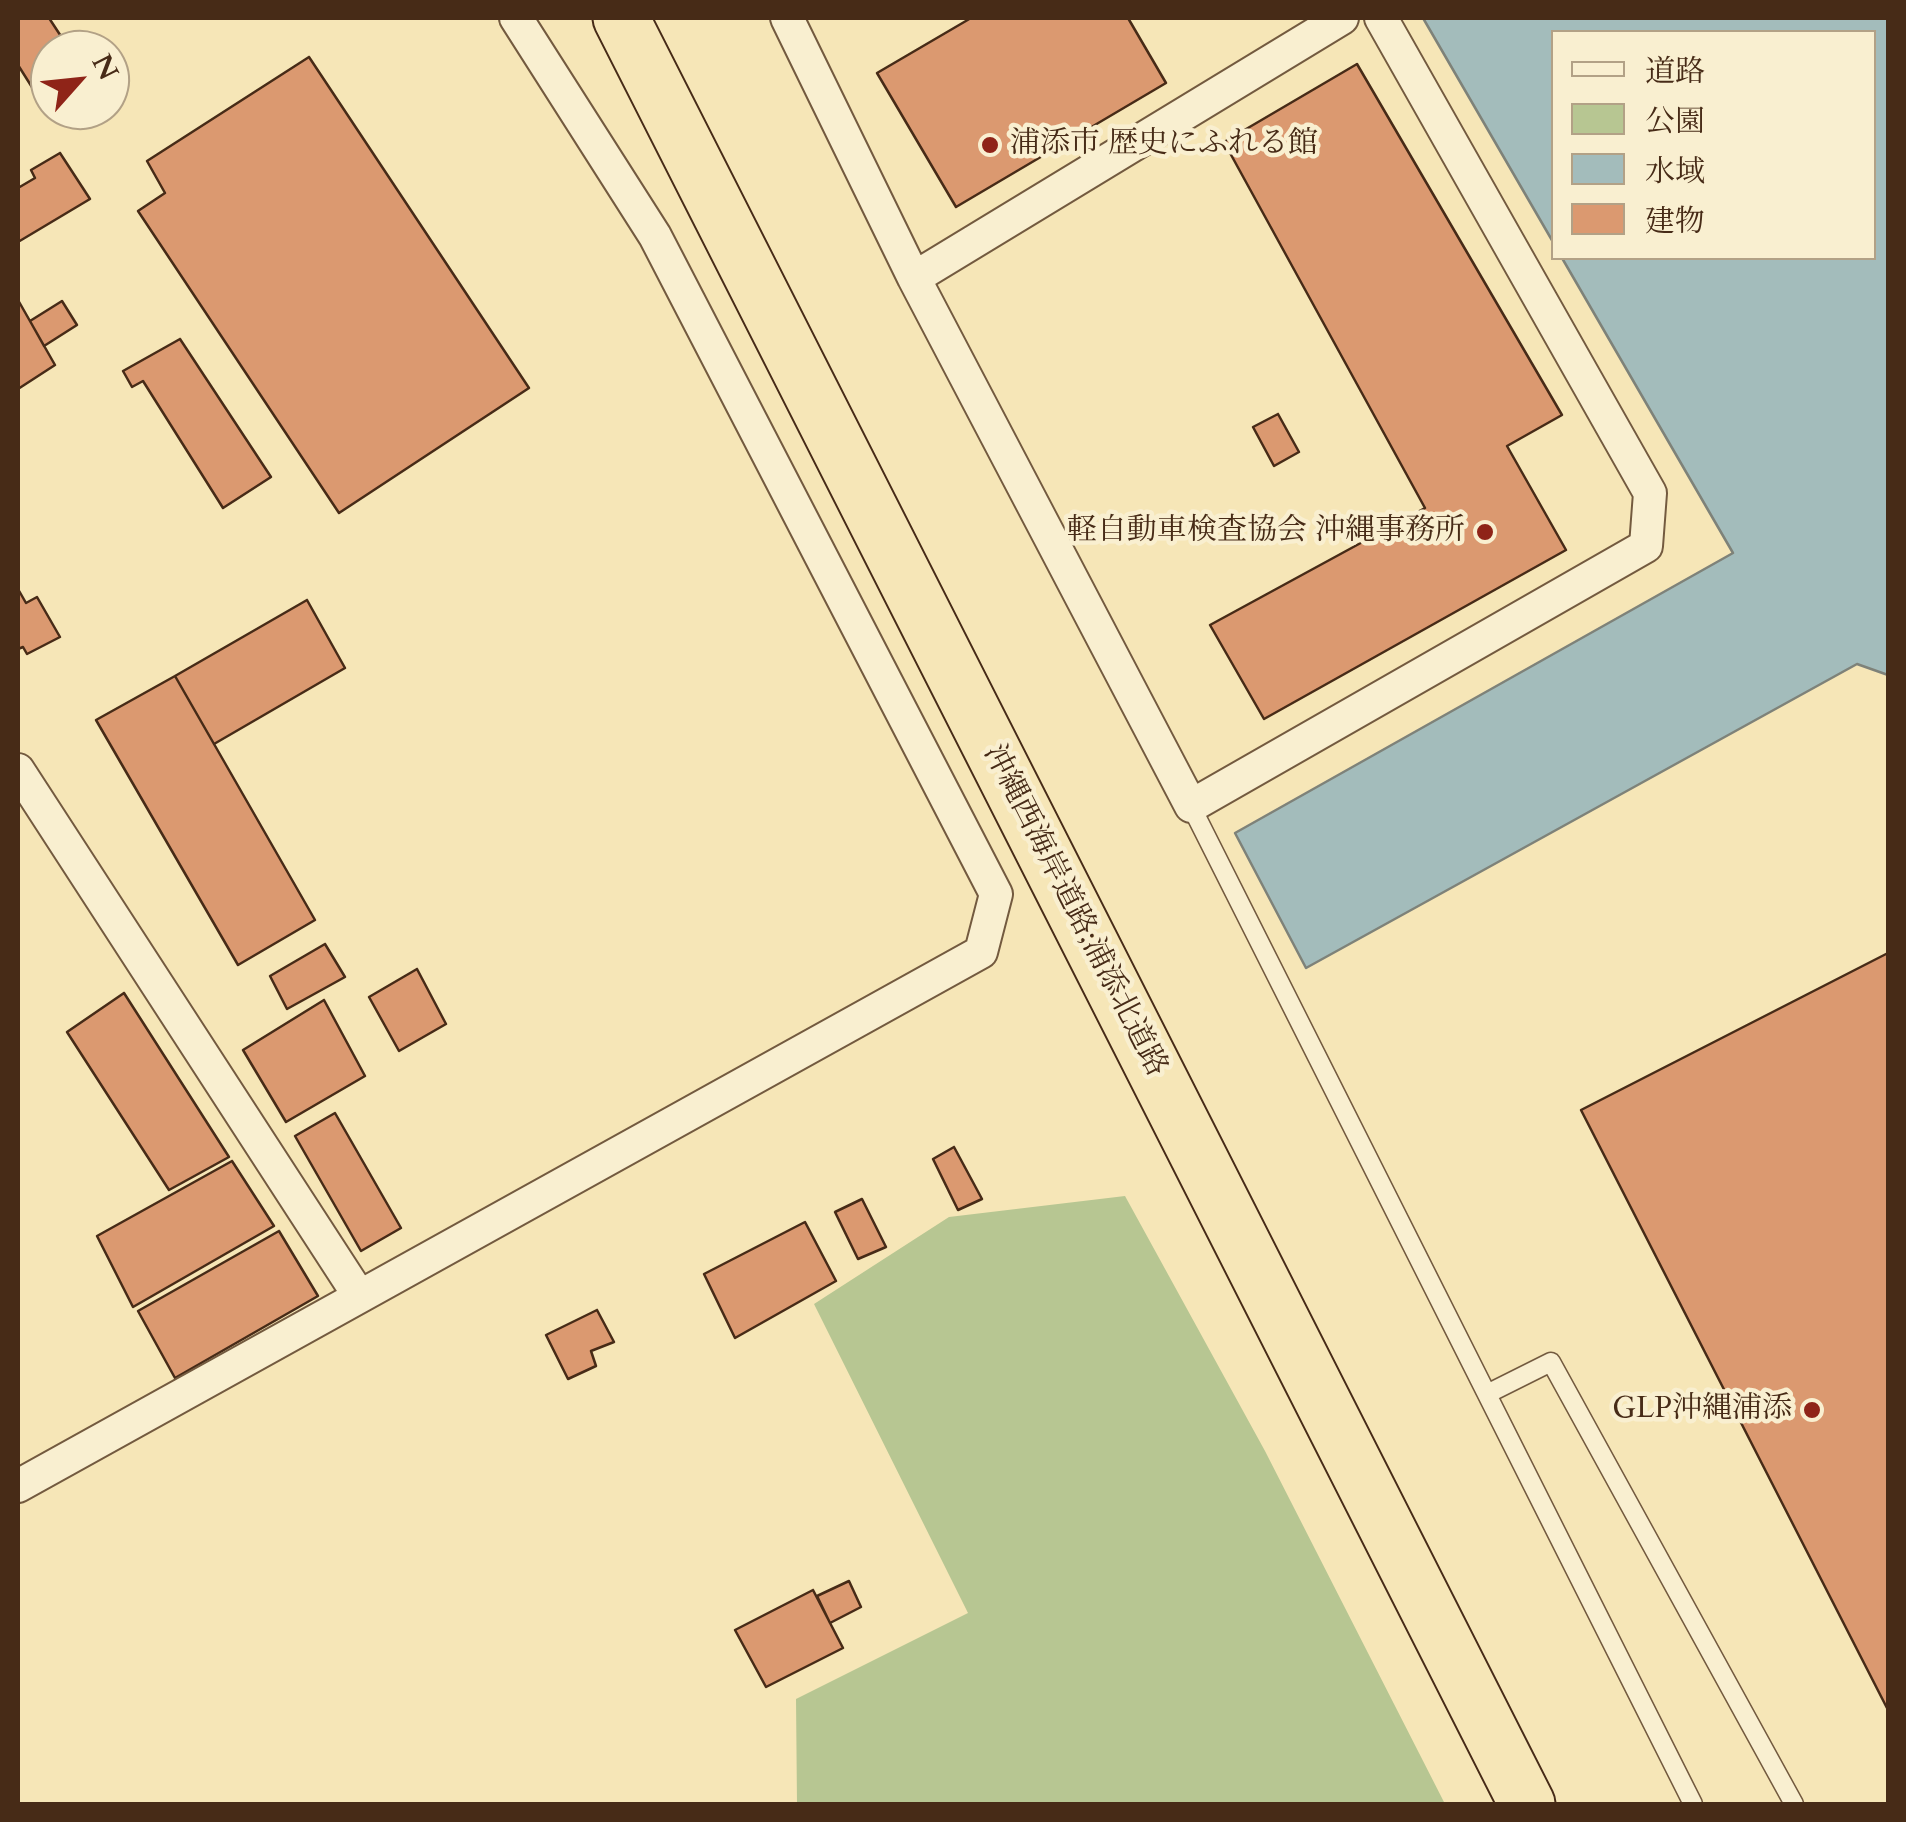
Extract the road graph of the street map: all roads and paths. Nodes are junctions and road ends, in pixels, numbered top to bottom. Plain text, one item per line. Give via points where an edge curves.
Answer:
1 (516, 18) edge
2 (621, 18) edge
3 (787, 18) edge
4 (1342, 18) edge
5 (1381, 18) edge
6 (914, 278) junction
7 (18, 770) edge
8 (1191, 806) junction
9 (358, 1294) junction
10 (1488, 1394) junction
11 (18, 1486) edge
12 (1526, 1804) edge
13 (1693, 1804) edge
14 (1794, 1804) edge

1 - 9 street via 655,236 996,894 981,952
2 - 12 highway, 沖縄西海岸道路;浦添北道路
3 - 6 street
4 - 6 street
5 - 8 street via 1650,492 1646,546
6 - 8 street
7 - 9 street
8 - 10 lane
9 - 11 street
10 - 13 lane
10 - 14 lane via 1551,1362

